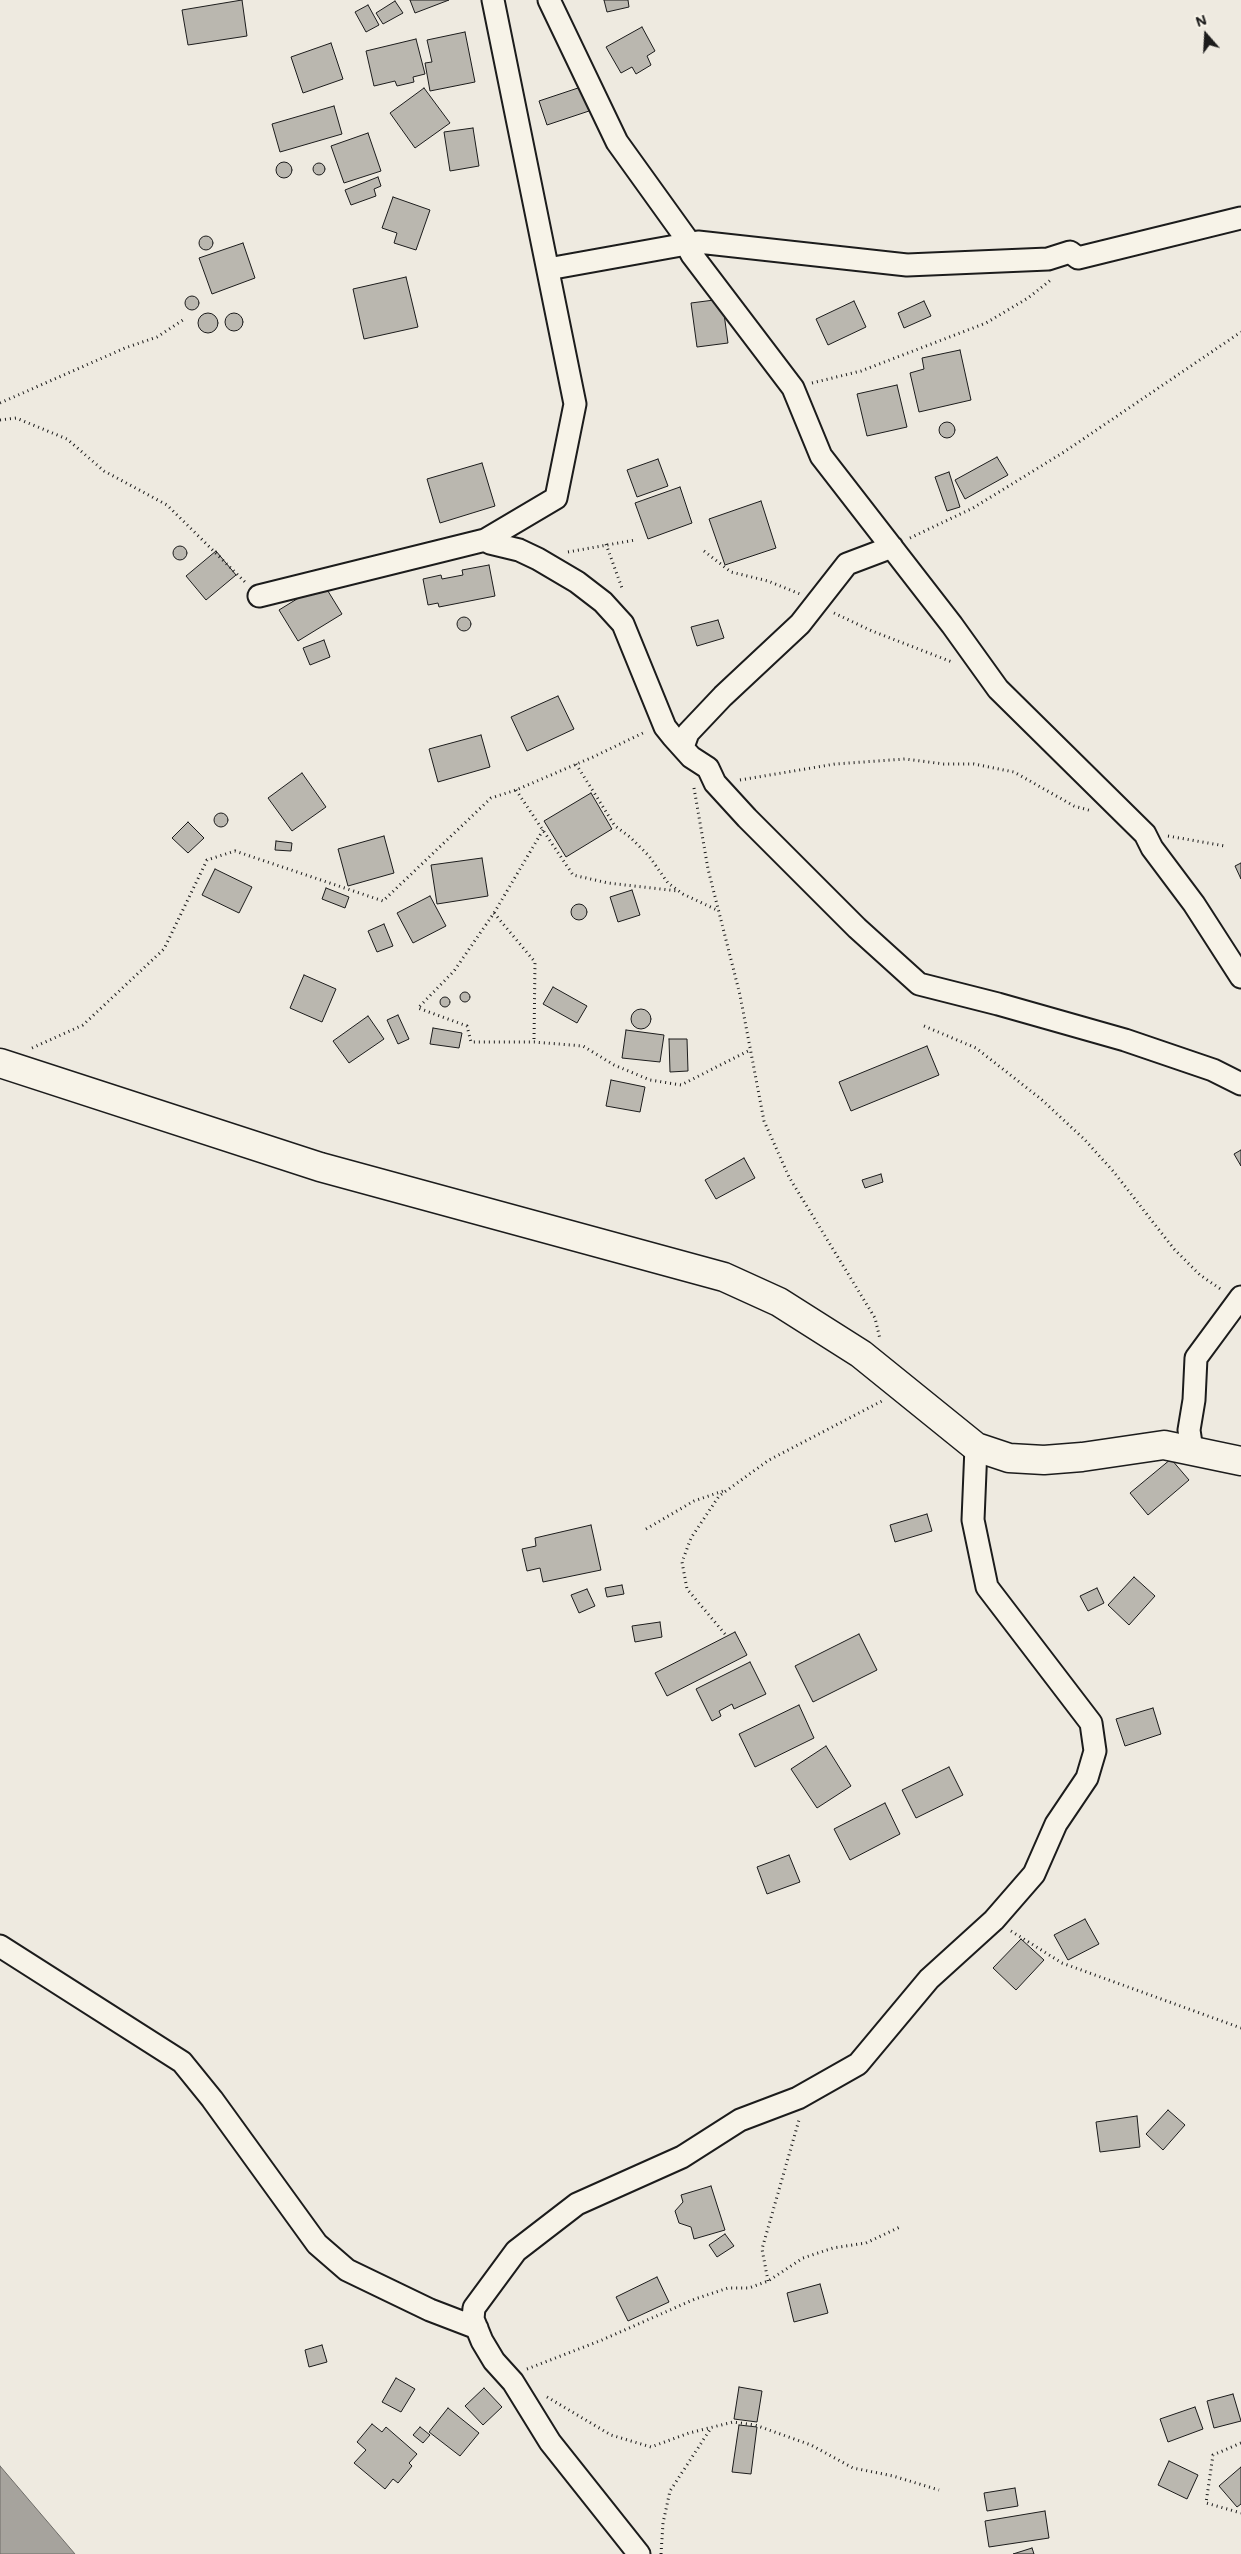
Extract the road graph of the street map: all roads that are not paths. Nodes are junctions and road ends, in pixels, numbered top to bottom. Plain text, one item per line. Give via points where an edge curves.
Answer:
1 (492, 0) edge
2 (549, 0) edge
3 (1241, 218) edge
4 (686, 244) junction
5 (548, 269) junction
6 (485, 540) junction
7 (892, 547) junction
8 (259, 596) road end
9 (687, 752) junction
10 (1241, 977) edge
11 (0, 1063) edge
12 (1241, 1084) edge
13 (1239, 1299) edge
14 (976, 1447) junction
15 (1192, 1450) junction
16 (1241, 1461) edge
17 (0, 1946) edge
18 (477, 2328) junction
19 (639, 2554) edge

1 - 5 street
2 - 4 street via 617,142 686,238
3 - 4 street via 1078,258 1070,252 1048,259 907,264 698,242
4 - 5 street
4 - 7 street via 792,388 821,456
5 - 6 street via 575,404 556,498
6 - 8 street
6 - 9 street via 538,559 604,602 623,624 665,727
7 - 9 street via 847,564 800,624 688,733
7 - 10 street via 998,690 1139,828
9 - 12 street via 708,768 715,783 857,928 919,984 1125,1040 1213,1070
11 - 14 street via 320,1166 724,1277 779,1302 861,1354
13 - 15 street via 1196,1358 1189,1430
14 - 15 street via 1009,1458 1044,1460 1164,1445
14 - 18 street via 973,1520 987,1587 1091,1723 1095,1751 1087,1778 1056,1824 1034,1874 994,1920 929,1979 858,2064 798,2098 740,2120 682,2157 577,2204 516,2251 474,2308 473,2319
15 - 16 street
17 - 18 street via 182,2062 316,2244 347,2270 430,2310
18 - 19 street via 494,2361 550,2442

